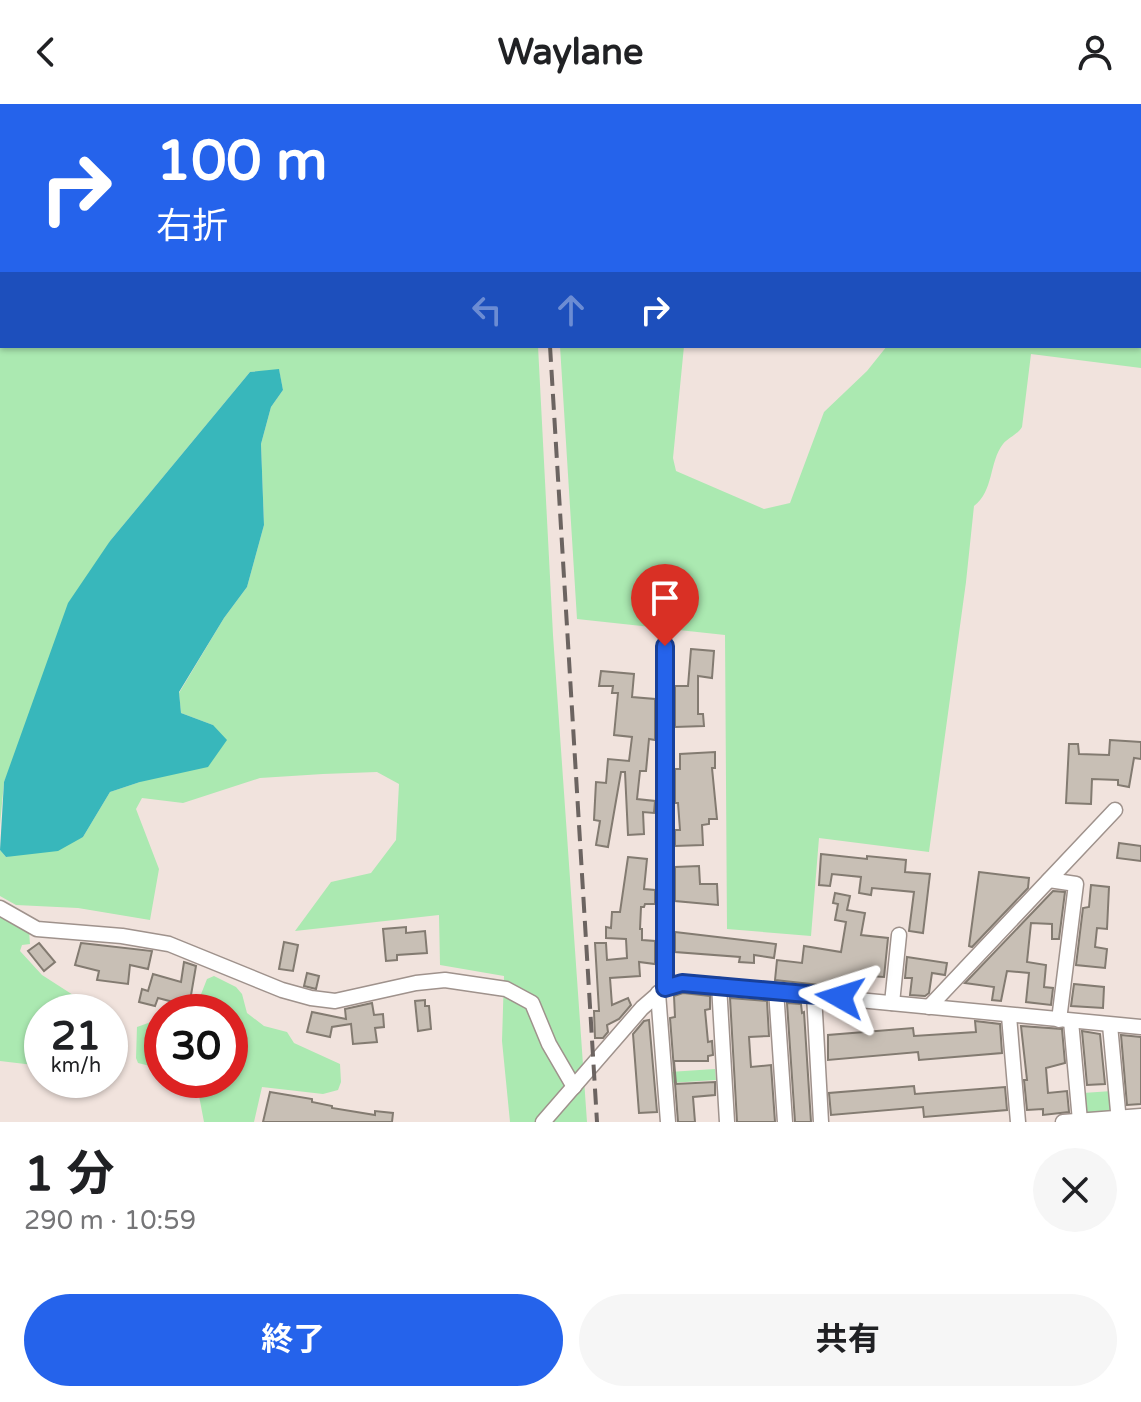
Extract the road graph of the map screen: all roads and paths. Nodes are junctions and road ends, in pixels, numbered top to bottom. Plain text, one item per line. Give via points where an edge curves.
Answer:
1 (665, 646) dead end
2 (1115, 810) dead end
3 (1049, 880) junction
4 (0, 908) edge
5 (899, 935) dead end
6 (719, 985) junction
7 (776, 990) junction
8 (662, 991) junction
9 (814, 994) junction
10 (892, 1003) junction
11 (929, 1007) junction
12 (1009, 1016) junction
13 (1065, 1020) junction
14 (1110, 1025) junction
15 (1141, 1027) edge
16 (574, 1087) junction
17 (1141, 1116) edge
18 (1119, 1120) edge
19 (1080, 1121) edge
20 (543, 1122) edge
21 (668, 1122) edge
22 (727, 1122) edge
23 (785, 1122) edge
24 (821, 1122) edge
25 (1018, 1122) edge
26 (1063, 1122) edge

1 - 8 street
2 - 3 street
3 - 11 street
3 - 13 street via 1076,884
4 - 16 street via 37,929 169,944 311,998 335,1001 445,980 506,989 532,1003
5 - 10 street
6 - 7 street
6 - 8 street via 682,983
6 - 22 street
7 - 9 street
7 - 23 street
8 - 16 street
8 - 21 street
9 - 10 street
9 - 24 street
10 - 11 street
11 - 12 street
12 - 13 street
12 - 25 street
13 - 14 street
13 - 19 street
14 - 15 street
14 - 18 street
16 - 20 street
17 - 18 street
18 - 19 street
19 - 26 street

